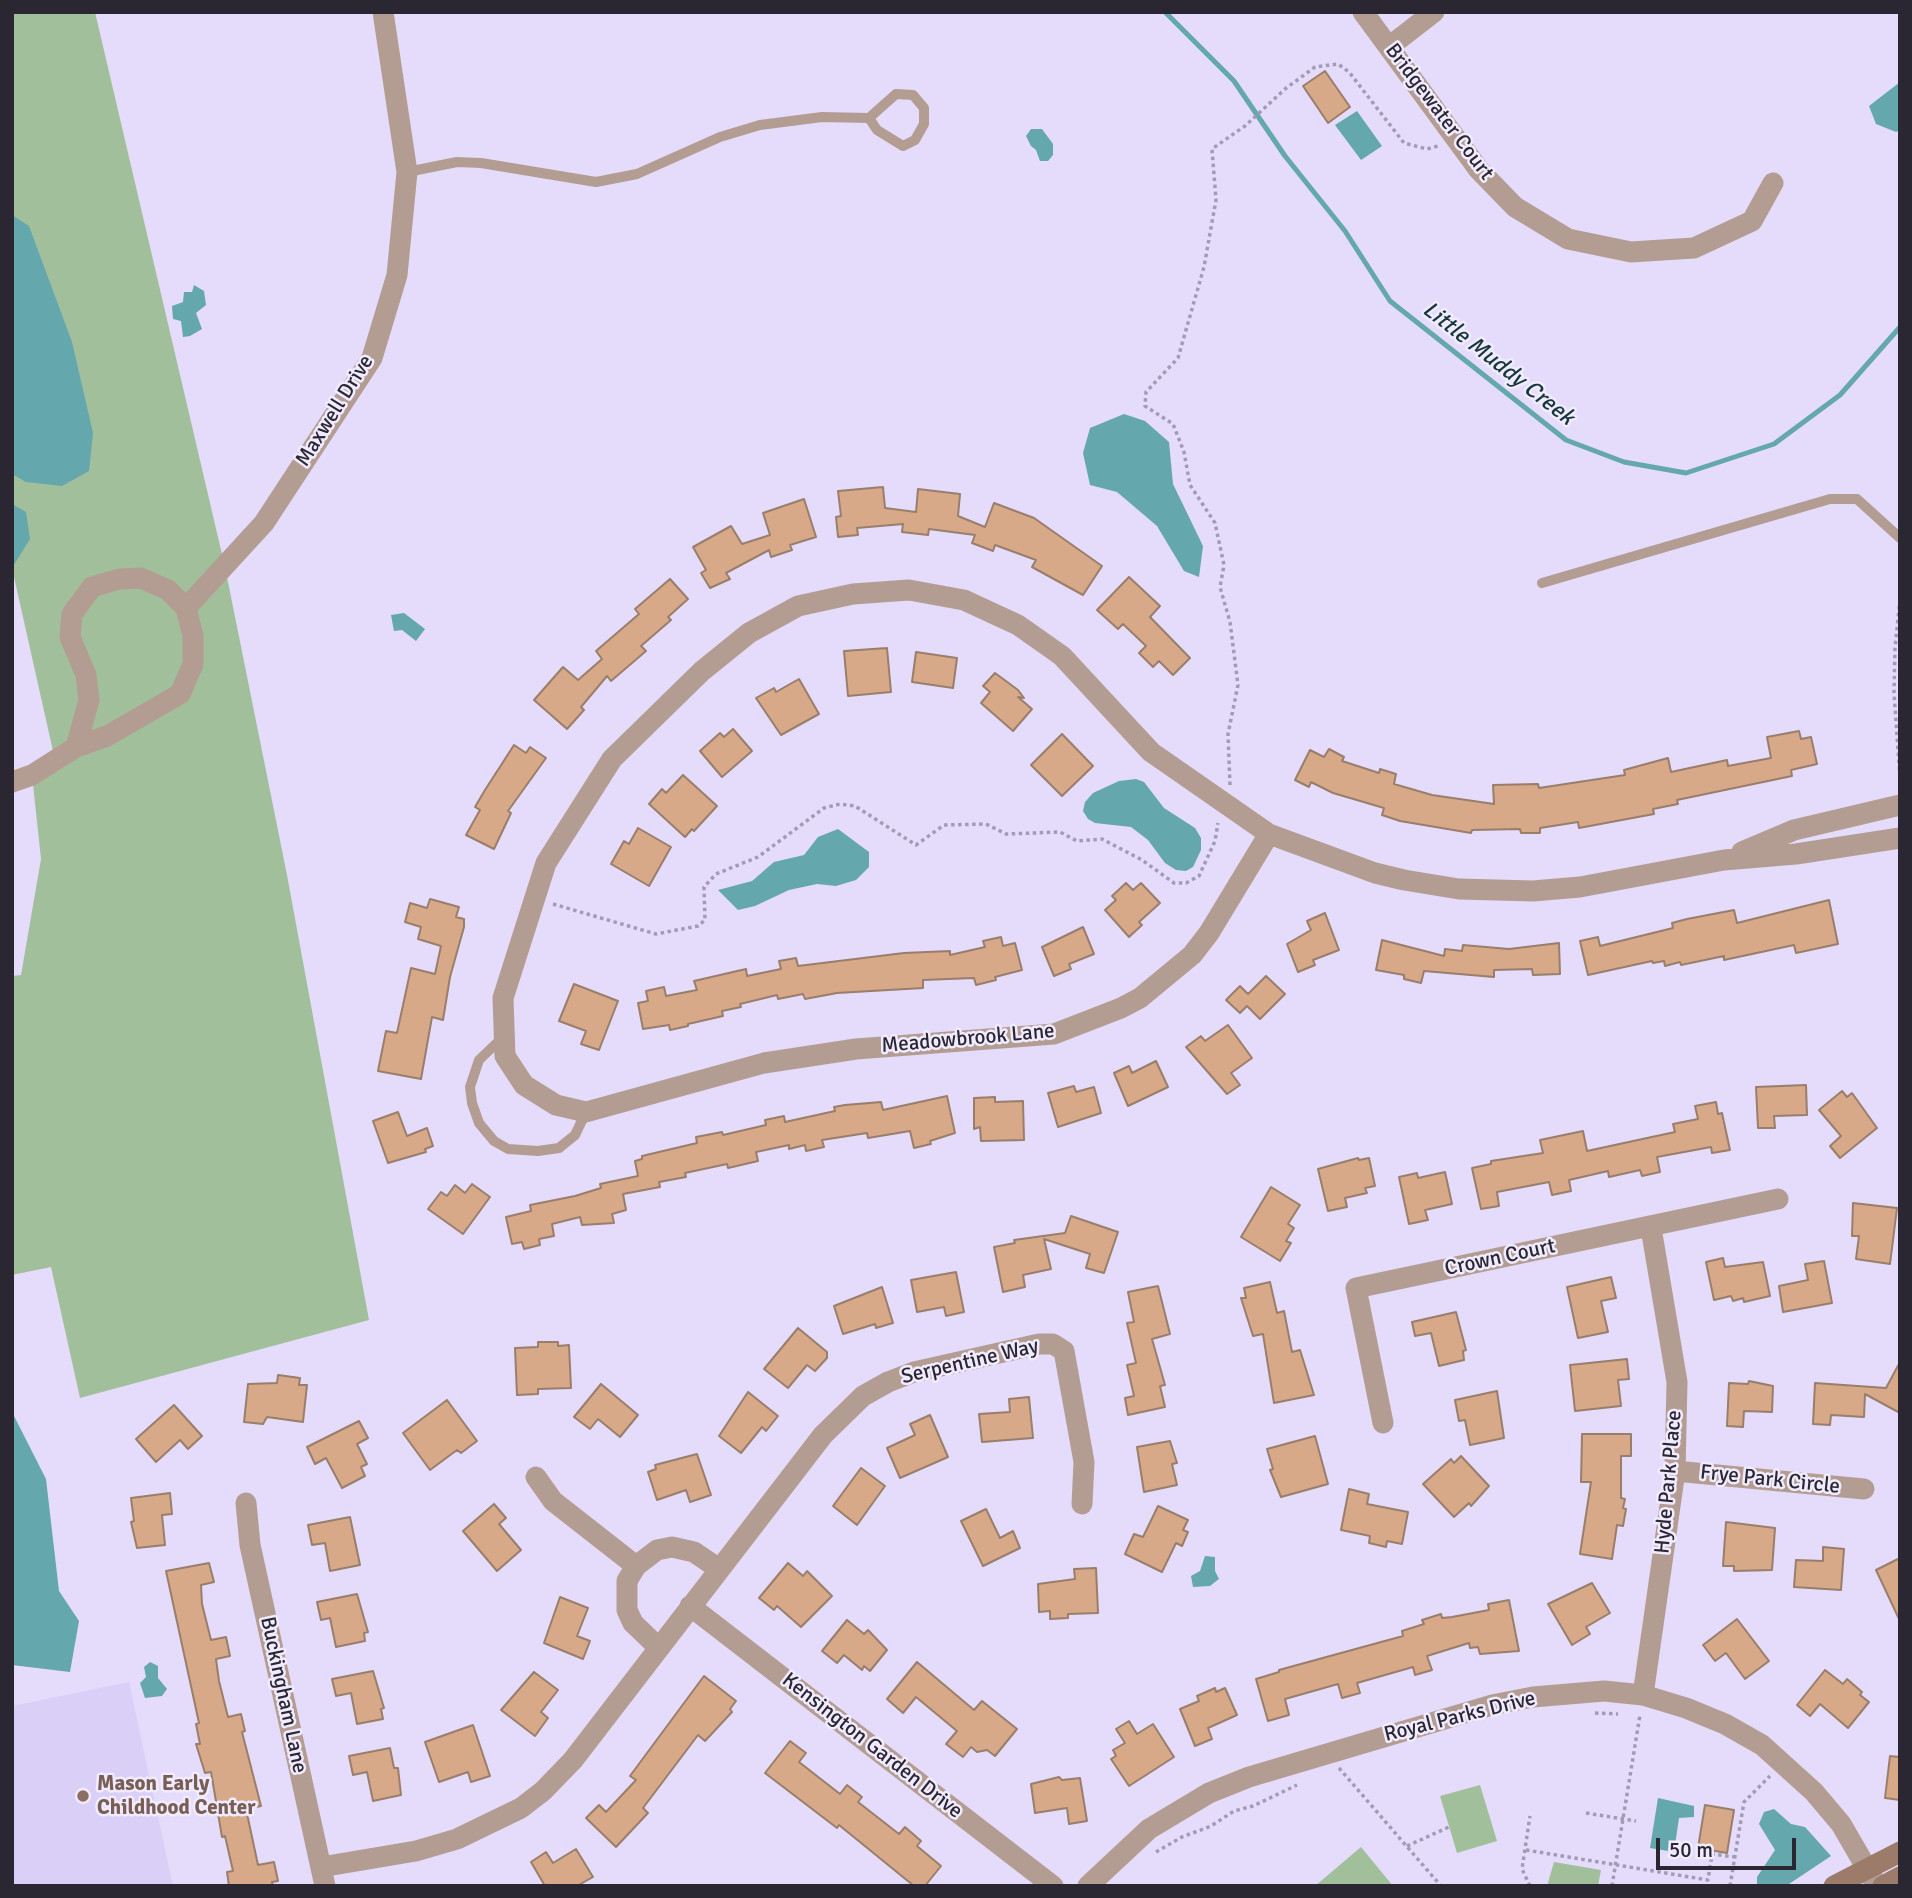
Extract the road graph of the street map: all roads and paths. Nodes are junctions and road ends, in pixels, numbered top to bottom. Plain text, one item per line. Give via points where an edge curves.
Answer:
1 (383, 12) edge
2 (1363, 12) edge
3 (1434, 12) edge
4 (1390, 46) junction
5 (869, 118) junction
6 (1457, 139) junction
7 (407, 172) junction
8 (1773, 183) dead end
9 (1900, 538) edge
10 (1542, 583) dead end
11 (1900, 599) edge
12 (186, 608) junction
13 (76, 747) junction
14 (1900, 778) edge
15 (12, 782) edge
16 (1230, 785) dead end
17 (1900, 805) edge
18 (1218, 822) dead end
19 (1269, 834) junction
20 (1900, 838) edge
21 (1724, 860) junction
22 (551, 904) dead end
23 (502, 1038) junction
24 (586, 1112) junction
25 (1778, 1199) dead end
26 (1651, 1228) junction
27 (1383, 1423) dead end
28 (1675, 1471) junction
29 (536, 1477) dead end
30 (1864, 1489) dead end
31 (246, 1503) dead end
32 (1082, 1504) dead end
33 (636, 1566) junction
34 (719, 1569) junction
35 (690, 1606) junction
36 (659, 1648) junction
37 (1641, 1705) junction
38 (1584, 1713) dead end
39 (1652, 1718) dead end
40 (1784, 1762) junction
41 (1332, 1765) junction
42 (1351, 1766) dead end
43 (1303, 1782) dead end
44 (1586, 1812) dead end
45 (1531, 1816) dead end
46 (1623, 1818) junction
47 (1636, 1821) dead end
48 (1449, 1827) dead end
49 (1406, 1846) junction
50 (1526, 1850) junction
51 (1900, 1852) edge
52 (1150, 1854) dead end
53 (1735, 1857) junction
54 (1615, 1864) junction
55 (1867, 1867) junction
56 (323, 1876) edge
57 (1900, 1877) edge
58 (1053, 1886) edge
59 (1088, 1886) edge
60 (1441, 1886) edge
61 (1530, 1886) edge
62 (1612, 1886) edge
63 (1730, 1886) edge
64 (1834, 1886) edge
65 (1877, 1886) edge
66 (1883, 1886) edge

1 - 7 street, Maxwell Drive
2 - 4 street, Bridgewater Court
3 - 4 street
4 - 6 street, Bridgewater Court
5 - 5 lane via 896,94 912,95 924,107 924,124 915,139 903,146 877,130
5 - 7 lane via 822,117 760,125 637,174 596,182 481,163 457,162
6 - 8 street, Bridgewater Court via 1479,170 1516,207 1567,239 1630,252 1694,248 1752,221
6 - 16 path via 1427,149 1404,143 1338,64 1315,67 1212,149 1216,200 1204,267 1178,358 1146,392 1145,406 1172,424 1184,452 1190,485 1215,523 1224,565 1220,587 1238,684 1228,734
7 - 12 street, Maxwell Drive via 397,275 372,358 264,523
9 - 10 lane via 1857,499 1830,499
11 - 14 path via 1894,693
12 - 13 street via 193,664 180,694 107,736
12 - 13 street via 168,590 141,578 92,587 72,614 70,637 86,675 89,700
13 - 15 street
17 - 21 street via 1794,830
18 - 22 path via 1199,876 1174,883 1102,839 1077,841 1060,832 1006,834 986,824 944,825 916,845 855,806 840,804 824,808 758,857 716,874 704,887 705,920 698,926 656,934
19 - 21 street via 1375,873 1459,889 1557,890
19 - 23 street via 1151,752 1062,656 1017,625 964,600 909,590 853,594 798,606 749,633 702,671 612,759 545,863 503,998
19 - 24 street, Meadowbrook Lane via 1192,955 1140,998 1098,1018 1042,1036 879,1046 764,1063
20 - 21 street
23 - 24 street via 505,1056 524,1085 556,1105
23 - 24 lane via 479,1060 470,1087 479,1123 494,1141 508,1149 538,1152 559,1148 575,1135
25 - 26 street, Crown Court
26 - 27 street, Crown Court via 1356,1288
26 - 28 street, Hyde Park Place via 1677,1382
28 - 30 street, Frye Park Circle
28 - 37 street, Hyde Park Place
29 - 33 street via 553,1501
31 - 56 street, Buckingham Lane via 250,1545
32 - 34 street, Serpentine Way via 1084,1462 1065,1351 1053,1344 1039,1345 914,1372 863,1396 823,1435
33 - 34 street via 657,1550 672,1547 694,1552
33 - 36 street via 628,1581 627,1610 638,1629
34 - 35 street, Serpentine Way
35 - 36 street, Serpentine Way
35 - 58 street, Kensington Garden Drive
36 - 56 street, Serpentine Way via 573,1760 521,1808 457,1839
37 - 38 path
37 - 39 path
37 - 40 street, Royal Parks Drive via 1686,1708 1725,1724
37 - 41 street, Royal Parks Drive via 1604,1691 1492,1705
37 - 46 path
40 - 53 path via 1744,1802
40 - 55 street, Royal Parks Drive via 1841,1824
41 - 42 path
41 - 49 path
41 - 59 street, Royal Parks Drive via 1249,1777 1184,1806 1149,1829
43 - 52 path
44 - 46 path
45 - 50 path
46 - 47 path
46 - 54 path
48 - 49 path
49 - 60 path
50 - 54 path
50 - 61 path via 1522,1868
51 - 55 street
53 - 54 path via 1712,1854 1708,1880
53 - 63 path
54 - 62 path
55 - 64 street
55 - 65 street, Royal Parks Drive
57 - 66 street

